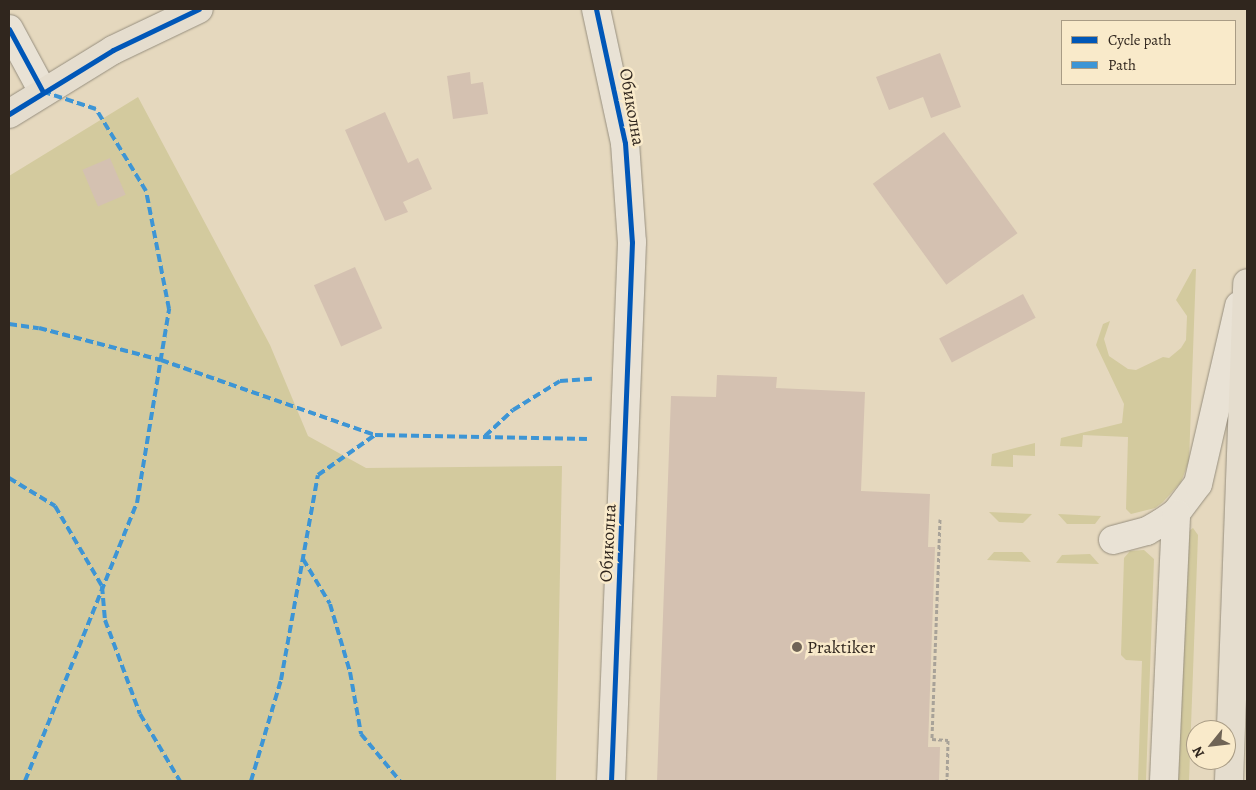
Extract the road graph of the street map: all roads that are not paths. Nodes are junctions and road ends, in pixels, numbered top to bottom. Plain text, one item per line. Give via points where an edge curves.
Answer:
1 (199, 9) edge
2 (596, 9) edge
3 (9, 29) edge
4 (43, 92) junction
5 (9, 114) edge
6 (1247, 270) edge
7 (1247, 283) edge
8 (1176, 512) junction
9 (1113, 540) dead end
10 (611, 781) edge
11 (1164, 781) edge
12 (1229, 781) edge

1 - 4 main road via 113,50
2 - 10 street, Обиколна via 625,143 632,242
3 - 4 street
4 - 5 main road
6 - 8 street via 1206,458 1198,484
7 - 12 main road
8 - 9 street via 1147,531
8 - 11 street

